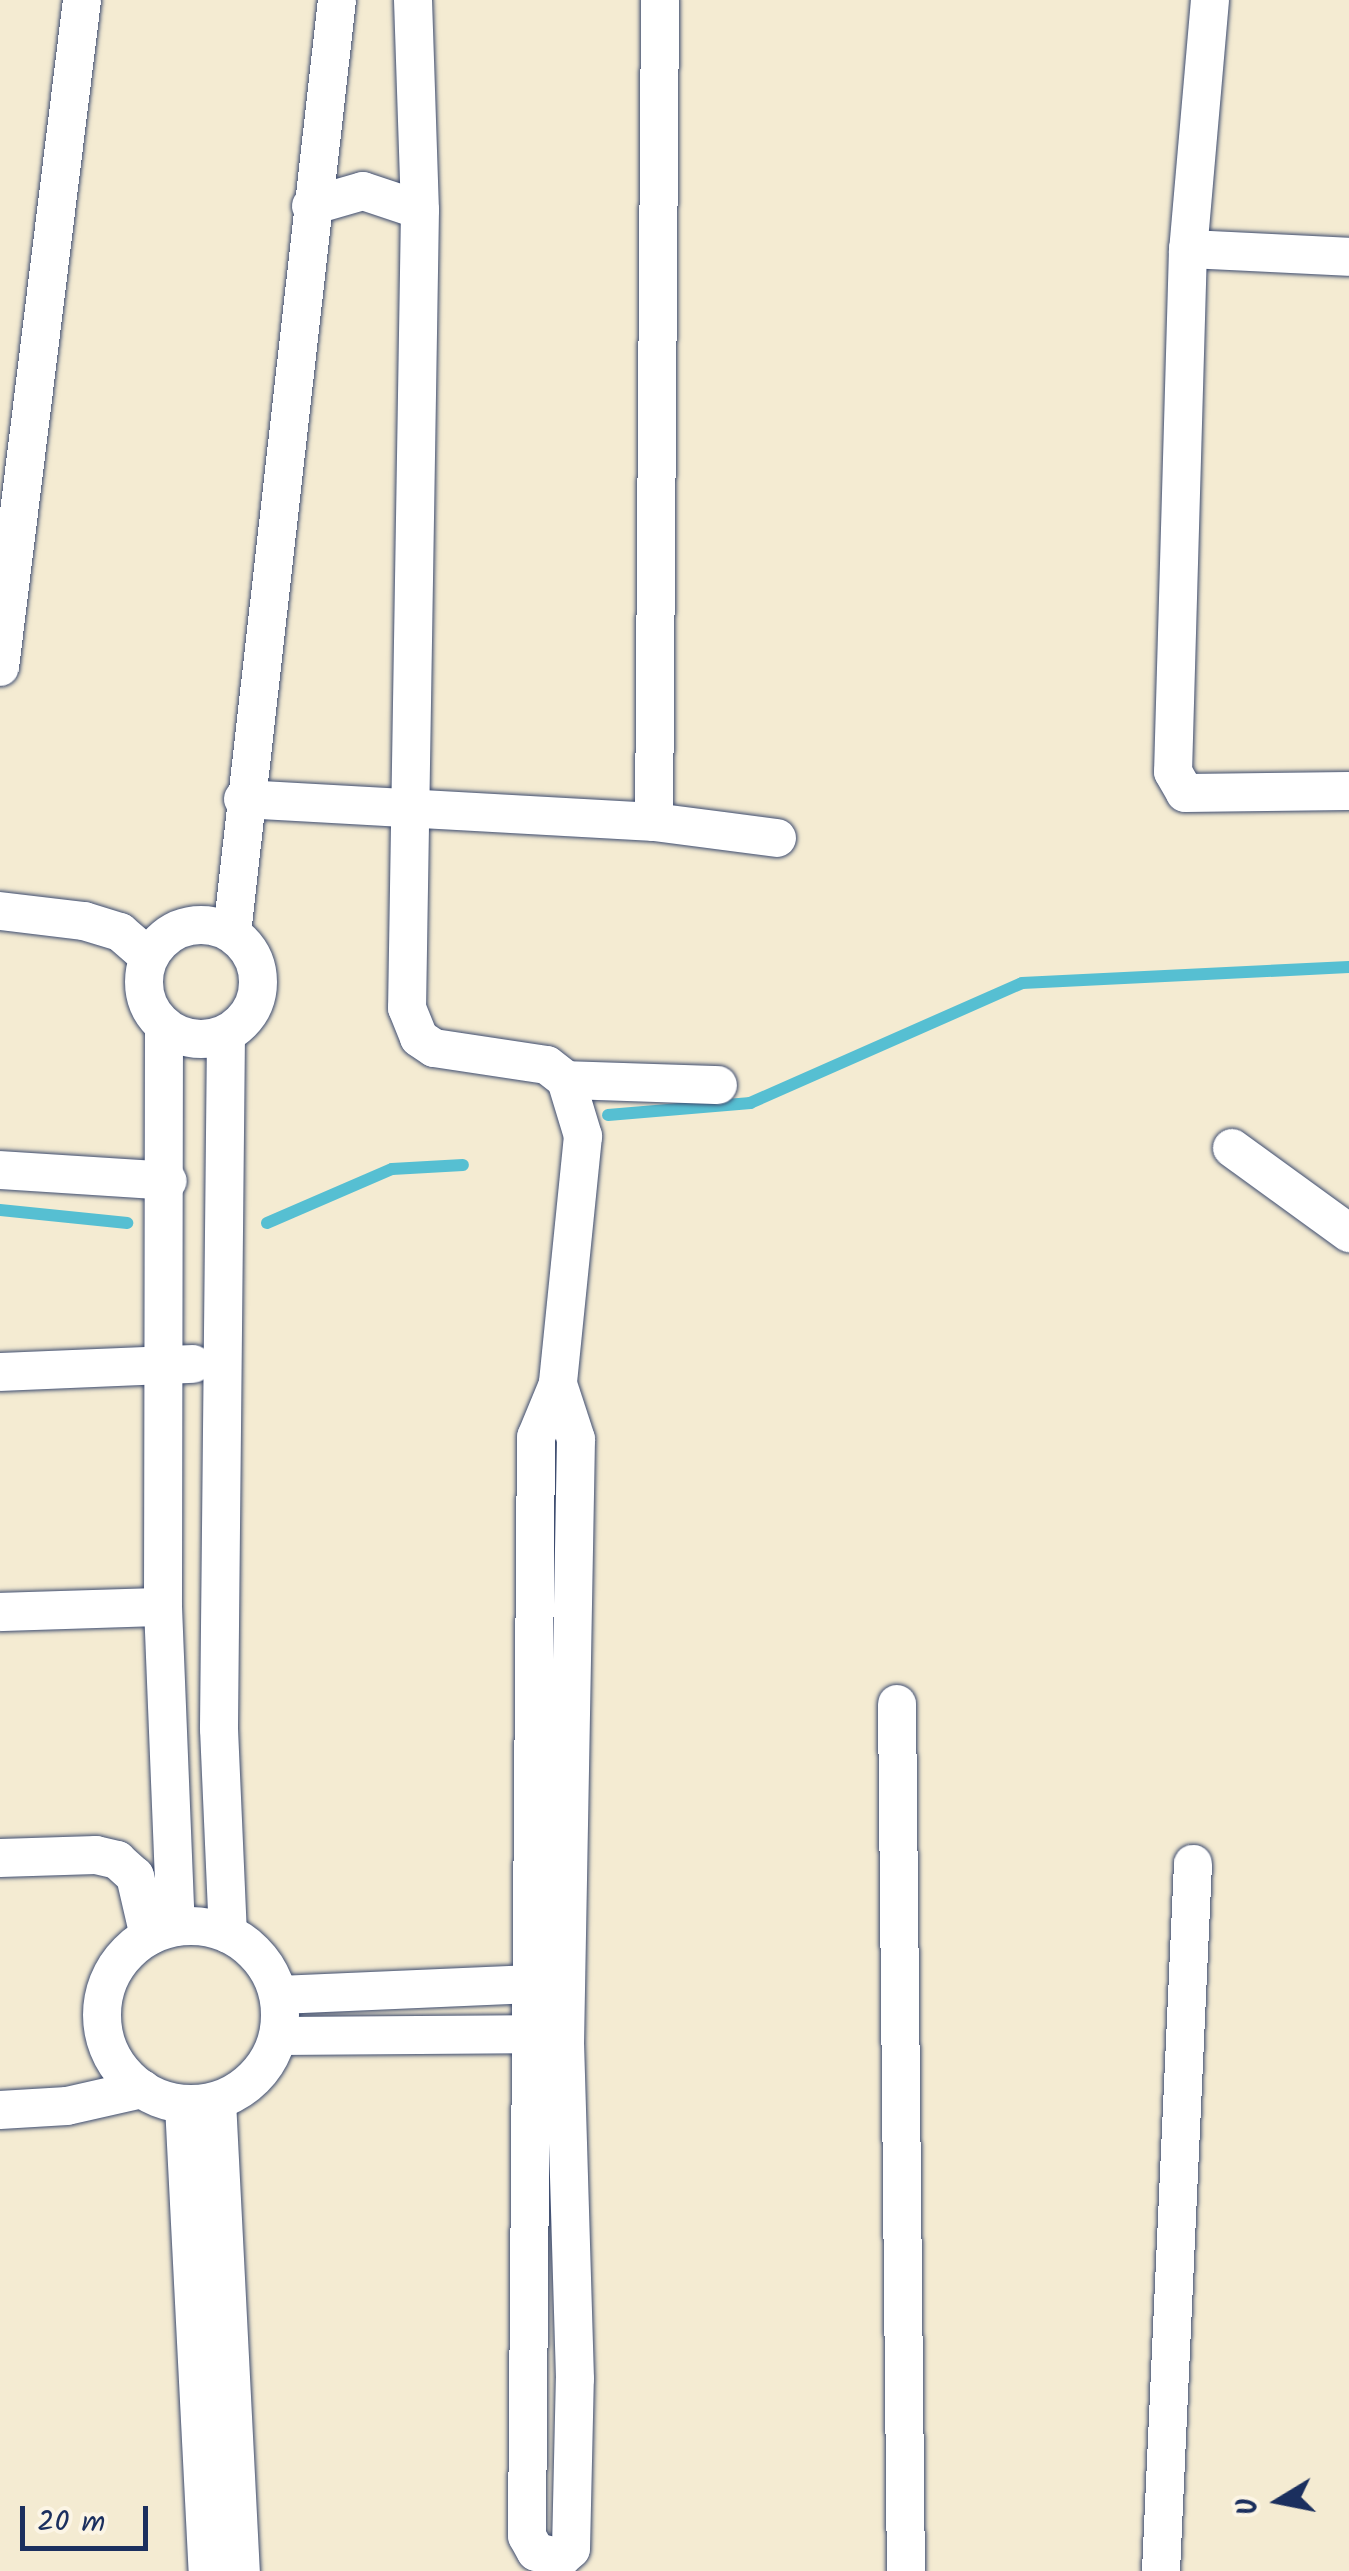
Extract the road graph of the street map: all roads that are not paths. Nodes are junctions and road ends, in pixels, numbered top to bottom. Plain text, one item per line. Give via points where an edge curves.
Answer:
1 (82, 0) edge
2 (337, 0) edge
3 (413, 0) edge
4 (660, 0) edge
5 (1210, 0) edge
6 (311, 206) junction
7 (420, 210) junction
8 (1188, 249) junction
9 (1349, 257) edge
10 (0, 667) edge
11 (1349, 791) edge
12 (243, 799) junction
13 (414, 808) junction
14 (654, 822) junction
15 (778, 838) dead end
16 (0, 911) edge
17 (232, 933) junction
18 (150, 957) junction
19 (164, 1026) junction
20 (226, 1034) junction
21 (566, 1080) junction
22 (718, 1085) dead end
23 (1232, 1148) dead end
24 (0, 1170) edge
25 (168, 1181) junction
26 (1349, 1232) edge
27 (220, 1362) junction
28 (168, 1365) junction
29 (0, 1372) edge
30 (163, 1607) junction
31 (0, 1612) edge
32 (897, 1704) dead end
33 (0, 1858) edge
34 (1193, 1864) dead end
35 (162, 1932) junction
36 (228, 1934) junction
37 (548, 1983) junction
38 (279, 1995) junction
39 (549, 2035) junction
40 (280, 2036) junction
41 (142, 2090) junction
42 (200, 2103) junction
43 (0, 2110) edge
44 (208, 2571) edge
45 (241, 2571) edge
46 (906, 2571) edge
47 (1161, 2571) edge

1 - 10 street
2 - 6 street
3 - 7 street
4 - 14 street
5 - 8 street
6 - 7 street via 363,191
6 - 12 street
7 - 13 street
8 - 9 street
8 - 11 street via 1176,781 1185,793
12 - 13 street
12 - 17 street
13 - 14 street
13 - 21 street via 410,1024 434,1048 547,1065
14 - 15 street
16 - 18 street via 120,932
17 - 18 street via 190,925 161,941
17 - 20 street via 256,962 259,981 247,1016
18 - 19 street via 144,993
19 - 20 street via 198,1040
19 - 25 street
20 - 27 street
21 - 22 street
21 - 37 street via 583,1136 558,1384 576,1439
23 - 26 street
24 - 25 street
25 - 28 street
27 - 28 street
27 - 36 street via 219,1729
28 - 29 street
28 - 30 street
30 - 31 street
30 - 35 street
32 - 46 street
33 - 35 street via 117,1860 135,1876
34 - 47 street
35 - 36 street
35 - 41 street via 118,1964 102,2004 113,2059
36 - 38 street via 256,1952
37 - 38 street
37 - 39 street
38 - 40 street
39 - 39 street via 575,2378 571,2549 561,2558 536,2552 527,2536
39 - 40 street
40 - 42 street via 258,2074
41 - 42 street
41 - 43 street via 67,2106
42 - 44 street
42 - 45 street

